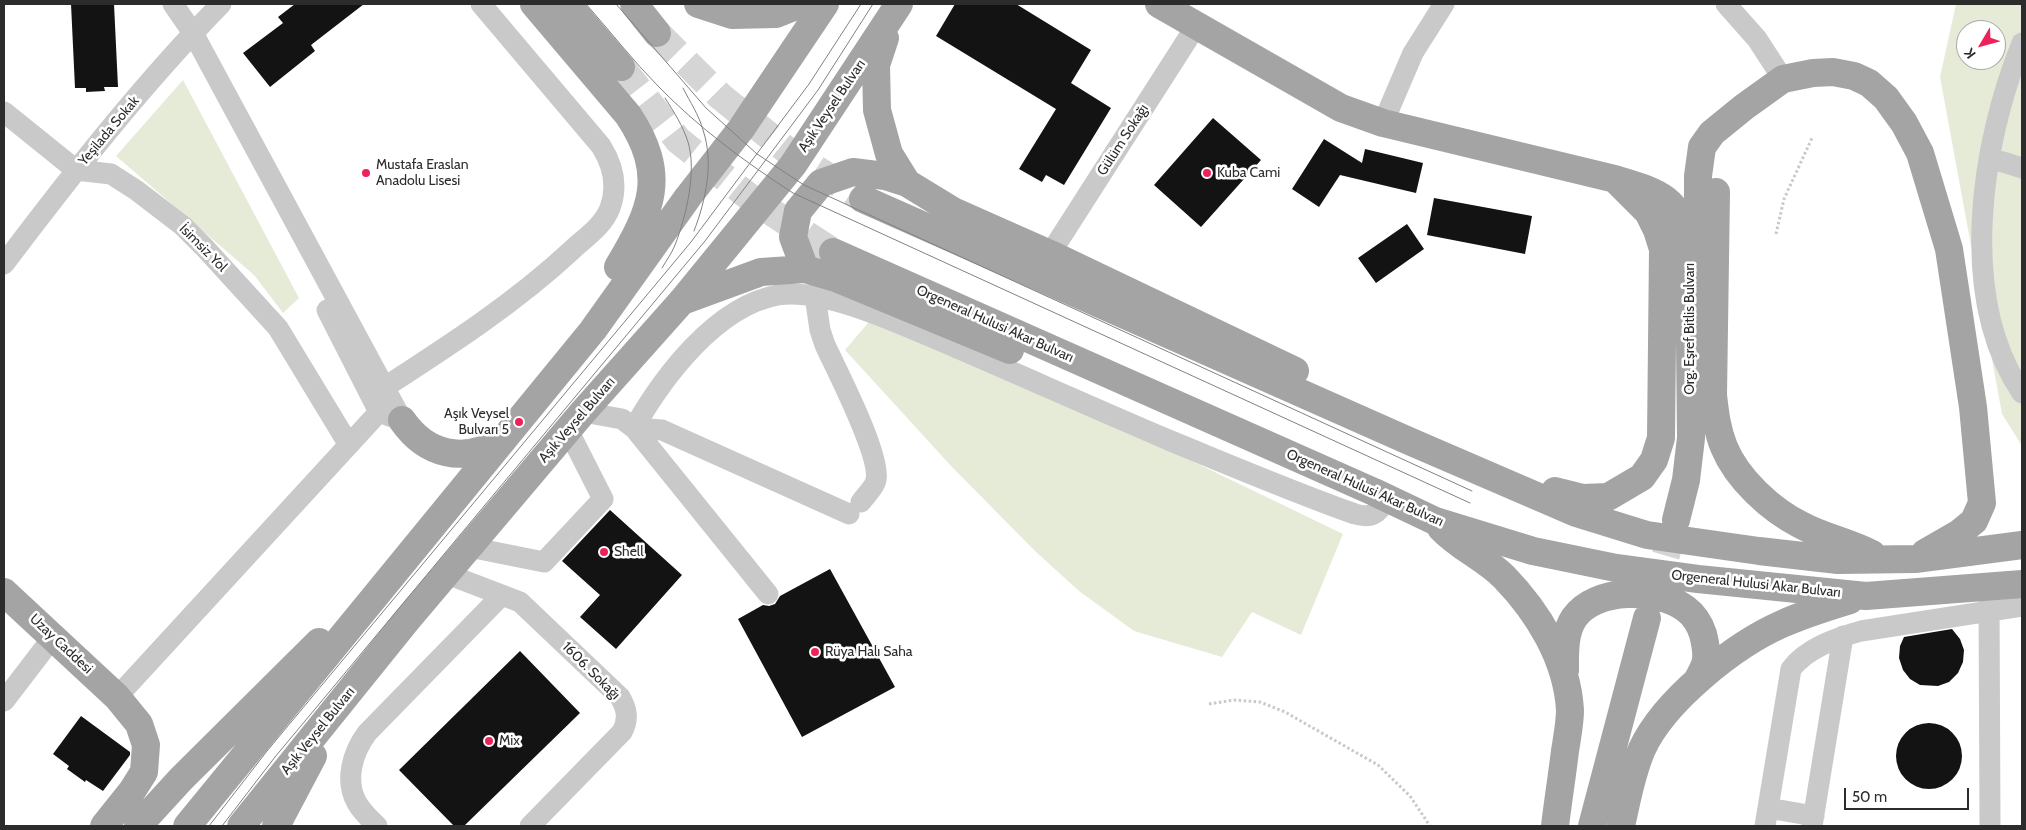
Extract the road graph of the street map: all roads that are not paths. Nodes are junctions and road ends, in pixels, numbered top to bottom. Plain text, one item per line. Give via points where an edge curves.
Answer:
1 (162, 4) edge
2 (173, 4) edge
3 (221, 4) edge
4 (481, 4) edge
5 (534, 4) edge
6 (567, 4) edge
7 (634, 4) edge
8 (698, 4) edge
9 (801, 4) edge
10 (825, 4) edge
11 (1159, 4) edge
12 (1444, 4) edge
13 (1726, 4) edge
14 (896, 9) edge
15 (1196, 26) junction
16 (657, 33) tunnel mouth
17 (189, 37) junction
18 (2022, 42) edge
19 (621, 67) tunnel mouth
20 (1783, 79) junction
21 (4, 112) edge
22 (1730, 118) junction
23 (1384, 123) junction
24 (1989, 159) junction
25 (2022, 168) edge
26 (76, 170) junction
27 (1615, 179) junction
28 (907, 183) junction
29 (864, 200) tunnel mouth
30 (1689, 242) junction
31 (833, 252) tunnel mouth
32 (1050, 254) junction
33 (4, 264) edge
34 (805, 269) junction
35 (815, 296) junction
36 (682, 301) junction
37 (593, 330) junction
38 (385, 387) junction
39 (2022, 393) edge
40 (391, 416) junction
41 (575, 421) junction
42 (634, 428) junction
43 (501, 440) junction
44 (1409, 441) junction
45 (348, 446) junction
46 (1493, 477) junction
47 (1380, 495) junction
48 (1676, 520) tunnel mouth
49 (1435, 521) junction
50 (419, 542) junction
51 (2022, 545) edge
52 (469, 547) junction
53 (1915, 558) junction
54 (1882, 560) junction
55 (447, 574) junction
56 (2022, 584) edge
57 (4, 592) edge
58 (768, 594) dead end
59 (502, 595) junction
60 (1866, 596) junction
61 (1989, 599) junction
62 (2022, 606) edge
63 (1647, 618) tunnel mouth
64 (1843, 636) junction
65 (53, 637) junction
66 (1565, 679) junction
67 (1697, 681) junction
68 (117, 697) junction
69 (4, 701) edge
70 (342, 702) junction
71 (1603, 782) junction
72 (1766, 817) edge
73 (1813, 821) edge
74 (104, 826) edge
75 (138, 826) edge
76 (187, 826) edge
77 (241, 826) edge
78 (276, 826) edge
79 (377, 826) edge
80 (530, 826) edge
81 (1555, 826) edge
82 (1592, 826) edge
83 (1598, 826) edge
84 (1621, 826) edge
85 (1990, 826) edge

1 - 17 street
2 - 17 street
3 - 17 street, Yeşilada Sokak
4 - 38 street via 601,146 611,166 614,189 610,207 600,224 527,289 457,341
5 - 37 main road via 628,115 641,133 650,160 651,194 646,215 598,298
6 - 19 main road
7 - 16 main road
8 - 9 main road via 732,15 776,14
10 - 37 main road via 741,128
11 - 15 main road, Org. Eşref Bitlis Bulvarı
12 - 23 street via 1413,53
13 - 20 street via 1757,40
14 - 28 main road via 876,65 877,110 889,154
14 - 36 main road, Aşık Veysel Bulvarı via 793,165
15 - 23 main road, Org. Eşref Bitlis Bulvarı via 1341,108
15 - 32 street, Gülüm Sokağı
17 - 26 street, Yeşilada Sokak
17 - 38 street
17 - 40 street via 322,300
18 - 24 street via 2000,104
20 - 22 main road
20 - 53 main road via 1833,72 1861,79 1878,89 1904,123 1920,153 1949,249 1973,408 1982,503 1974,521 1958,534
21 - 26 street
22 - 30 main road via 1712,133 1702,147 1698,221
22 - 54 main road via 1717,146 1713,385 1715,419 1725,449 1746,482 1770,505 1800,525
23 - 27 main road, Org. Eşref Bitlis Bulvarı
24 - 25 street
24 - 39 street via 1983,232 1988,304 2002,356
26 - 33 street, Yeşilada Sokak
26 - 45 street, İsimsiz Yol via 110,174 160,208 204,247 278,328
27 - 30 main road, Org. Eşref Bitlis Bulvarı via 1663,196 1684,222
27 - 46 main road via 1648,212 1663,250 1661,438 1654,460 1642,477 1608,498 1583,498
28 - 32 main road via 953,211
28 - 34 main road via 854,172 821,184 798,211 793,237
29 - 44 main road
30 - 48 main road, Org. Eşref Bitlis Bulvarı via 1691,438 1686,480
31 - 47 main road, Orgeneral Hulusi Akar Bulvarı
32 - 44 main road via 1326,386
34 - 36 main road via 761,272
34 - 47 main road via 836,278 1298,470
35 - 42 street via 780,295 762,299 721,323 671,371
35 - 42 street via 825,345 871,448 876,468 876,482 855,508 662,430
35 - 47 street via 894,322 1170,440 1355,514 1366,517 1381,509
36 - 41 main road, Aşık Veysel Bulvarı
37 - 43 main road
38 - 40 street
40 - 43 main road via 424,443 443,452 480,451
40 - 45 street
41 - 42 street via 622,419
41 - 52 main road, Aşık Veysel Bulvarı
41 - 52 street via 603,499 544,562
42 - 58 street
43 - 50 main road
44 - 46 main road
45 - 68 street
46 - 54 main road via 1576,513 1647,535 1790,555
47 - 49 main road, Orgeneral Hulusi Akar Bulvarı
49 - 60 main road, Orgeneral Hulusi Akar Bulvarı via 1532,551 1616,568
49 - 66 main road via 1454,541 1502,575 1520,594 1540,620
50 - 75 main road
50 - 76 main road
51 - 53 main road
52 - 55 main road, Aşık Veysel Bulvarı
53 - 54 main road
55 - 59 street, 1606. Sokağı
55 - 70 main road, Aşık Veysel Bulvarı
56 - 61 main road, Orgeneral Hulusi Akar Bulvarı
57 - 65 main road, Uzay Caddesi
59 - 79 street via 361,742 353,761 353,792 356,802
59 - 80 street, 1606. Sokağı via 520,602 620,697 627,715 622,732
60 - 61 main road, Orgeneral Hulusi Akar Bulvarı
60 - 67 main road via 1781,624 1740,646
61 - 62 street
61 - 64 street
61 - 85 street
63 - 71 main road
64 - 72 street via 1805,654 1791,669
64 - 73 street
65 - 68 main road, Uzay Caddesi
65 - 69 street
66 - 67 main road via 1565,643 1574,619 1588,605 1626,593 1670,600 1687,609 1700,626 1705,642 1706,660
66 - 81 main road via 1570,710
67 - 84 main road via 1655,726 1643,748 1634,770
68 - 74 main road, Uzay Caddesi via 139,724 146,745 144,772
70 - 77 main road, Aşık Veysel Bulvarı
70 - 78 main road
71 - 82 main road
71 - 83 main road
72 - 73 street

